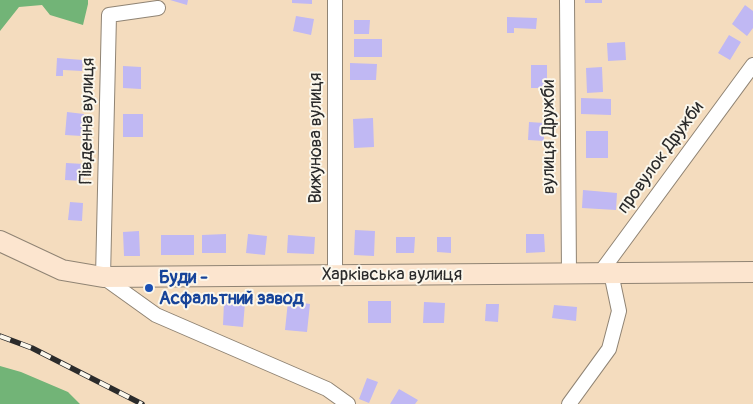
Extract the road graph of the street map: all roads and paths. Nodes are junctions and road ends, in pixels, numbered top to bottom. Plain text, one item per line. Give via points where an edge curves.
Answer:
1 (335, 0) edge
2 (567, 0) edge
3 (158, 8) dead end
4 (753, 65) edge
5 (0, 241) edge
6 (753, 272) edge
7 (606, 273) junction
8 (569, 274) junction
9 (335, 275) junction
10 (103, 277) junction
11 (348, 404) edge
12 (569, 404) edge

1 - 9 street, Вижунова вулиця
2 - 8 street, вулиця Дружби
3 - 10 street, Південна вулиця via 109,15
4 - 7 street, провулок Дружби
5 - 10 street, Харківська вулиця via 62,270
6 - 7 street, Харківська вулиця
7 - 8 street, Харківська вулиця
7 - 12 street via 620,311 609,349
8 - 9 street, Харківська вулиця
9 - 10 street, Харківська вулиця
10 - 11 street via 156,314 327,389

